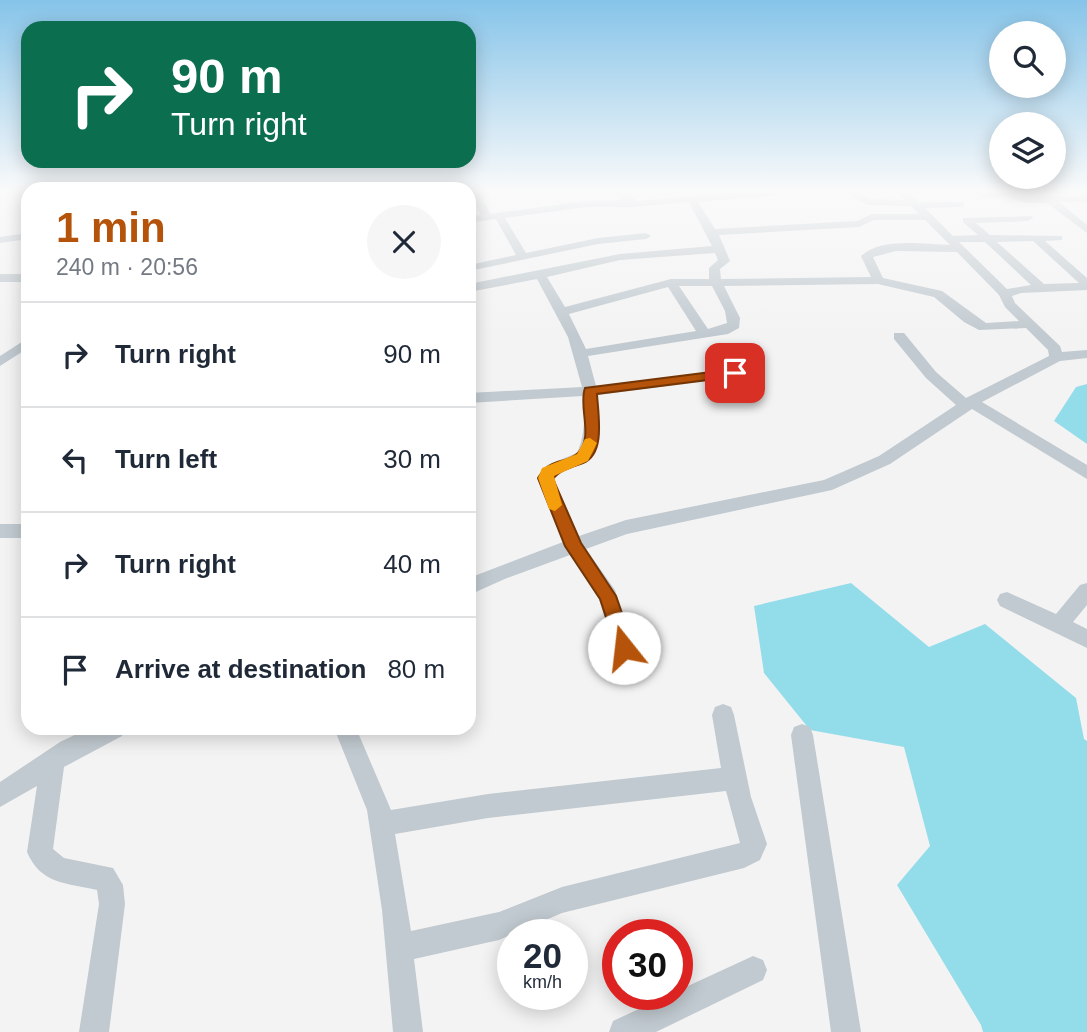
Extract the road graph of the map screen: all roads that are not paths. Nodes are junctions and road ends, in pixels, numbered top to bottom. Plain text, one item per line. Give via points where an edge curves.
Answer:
1 (509, 239) edge
2 (606, 239) edge
3 (648, 239) edge
4 (715, 239) edge
5 (949, 239) edge
6 (989, 239) edge
7 (1036, 239) edge
8 (719, 249) junction
9 (959, 249) junction
10 (656, 253) junction
11 (523, 258) junction
12 (476, 267) edge
13 (540, 275) junction
14 (0, 278) edge
15 (21, 278) edge
16 (878, 280) junction
17 (716, 282) junction
18 (671, 283) junction
19 (1087, 285) edge
20 (476, 287) edge
21 (1041, 288) junction
22 (1005, 294) junction
23 (561, 312) junction
24 (1030, 324) junction
25 (704, 334) junction
26 (899, 336) dead end
27 (21, 347) edge
28 (583, 354) junction
29 (1087, 354) edge
30 (1056, 357) junction
31 (0, 362) edge
32 (735, 373) dead end
33 (590, 391) junction
34 (476, 398) edge
35 (969, 404) junction
36 (1087, 473) edge
37 (0, 531) edge
38 (21, 531) edge
39 (574, 546) junction
40 (476, 584) edge
41 (1087, 591) edge
42 (1007, 600) dead end
43 (1059, 625) junction
44 (1087, 639) edge
45 (624, 648) dead end
46 (723, 715) dead end
47 (99, 735) edge
48 (348, 735) edge
49 (802, 735) dead end
50 (53, 760) junction
51 (735, 778) junction
52 (0, 795) edge
53 (381, 824) junction
54 (398, 948) junction
55 (753, 970) dead end
56 (94, 1032) edge
57 (408, 1032) edge
58 (624, 1032) edge
59 (846, 1032) edge

1 - 11 street
2 - 11 street
3 - 10 street
4 - 8 street
5 - 9 street
6 - 21 street
7 - 19 street
8 - 10 street
8 - 17 street via 724,261 713,271
9 - 16 street via 875,250 867,256
9 - 22 street
10 - 13 street
11 - 12 street
13 - 20 street
13 - 23 street
14 - 15 street
16 - 17 street
16 - 24 street via 938,294 984,327
17 - 18 street
17 - 25 street via 735,321 729,329
18 - 23 street
18 - 25 street
19 - 21 street
21 - 22 street
22 - 24 street
23 - 28 street
24 - 30 street via 1055,349
25 - 28 street
26 - 35 street via 931,375
27 - 31 street
28 - 33 street
29 - 30 street
30 - 35 street
32 - 33 street
33 - 34 street
33 - 39 street via 592,434 588,448 583,457 553,469 545,478
35 - 36 street
35 - 39 street via 891,458 856,476 650,521
37 - 38 street
39 - 40 street
39 - 45 street via 608,596
41 - 43 street
42 - 43 street
43 - 44 street
46 - 51 street
47 - 50 street
48 - 53 street
49 - 59 street
50 - 52 street
50 - 56 street via 40,852 57,871 104,877 110,885 112,904
51 - 53 street via 488,806
51 - 54 street via 754,844 744,855 562,900 499,926
53 - 54 street
54 - 57 street
55 - 58 street

